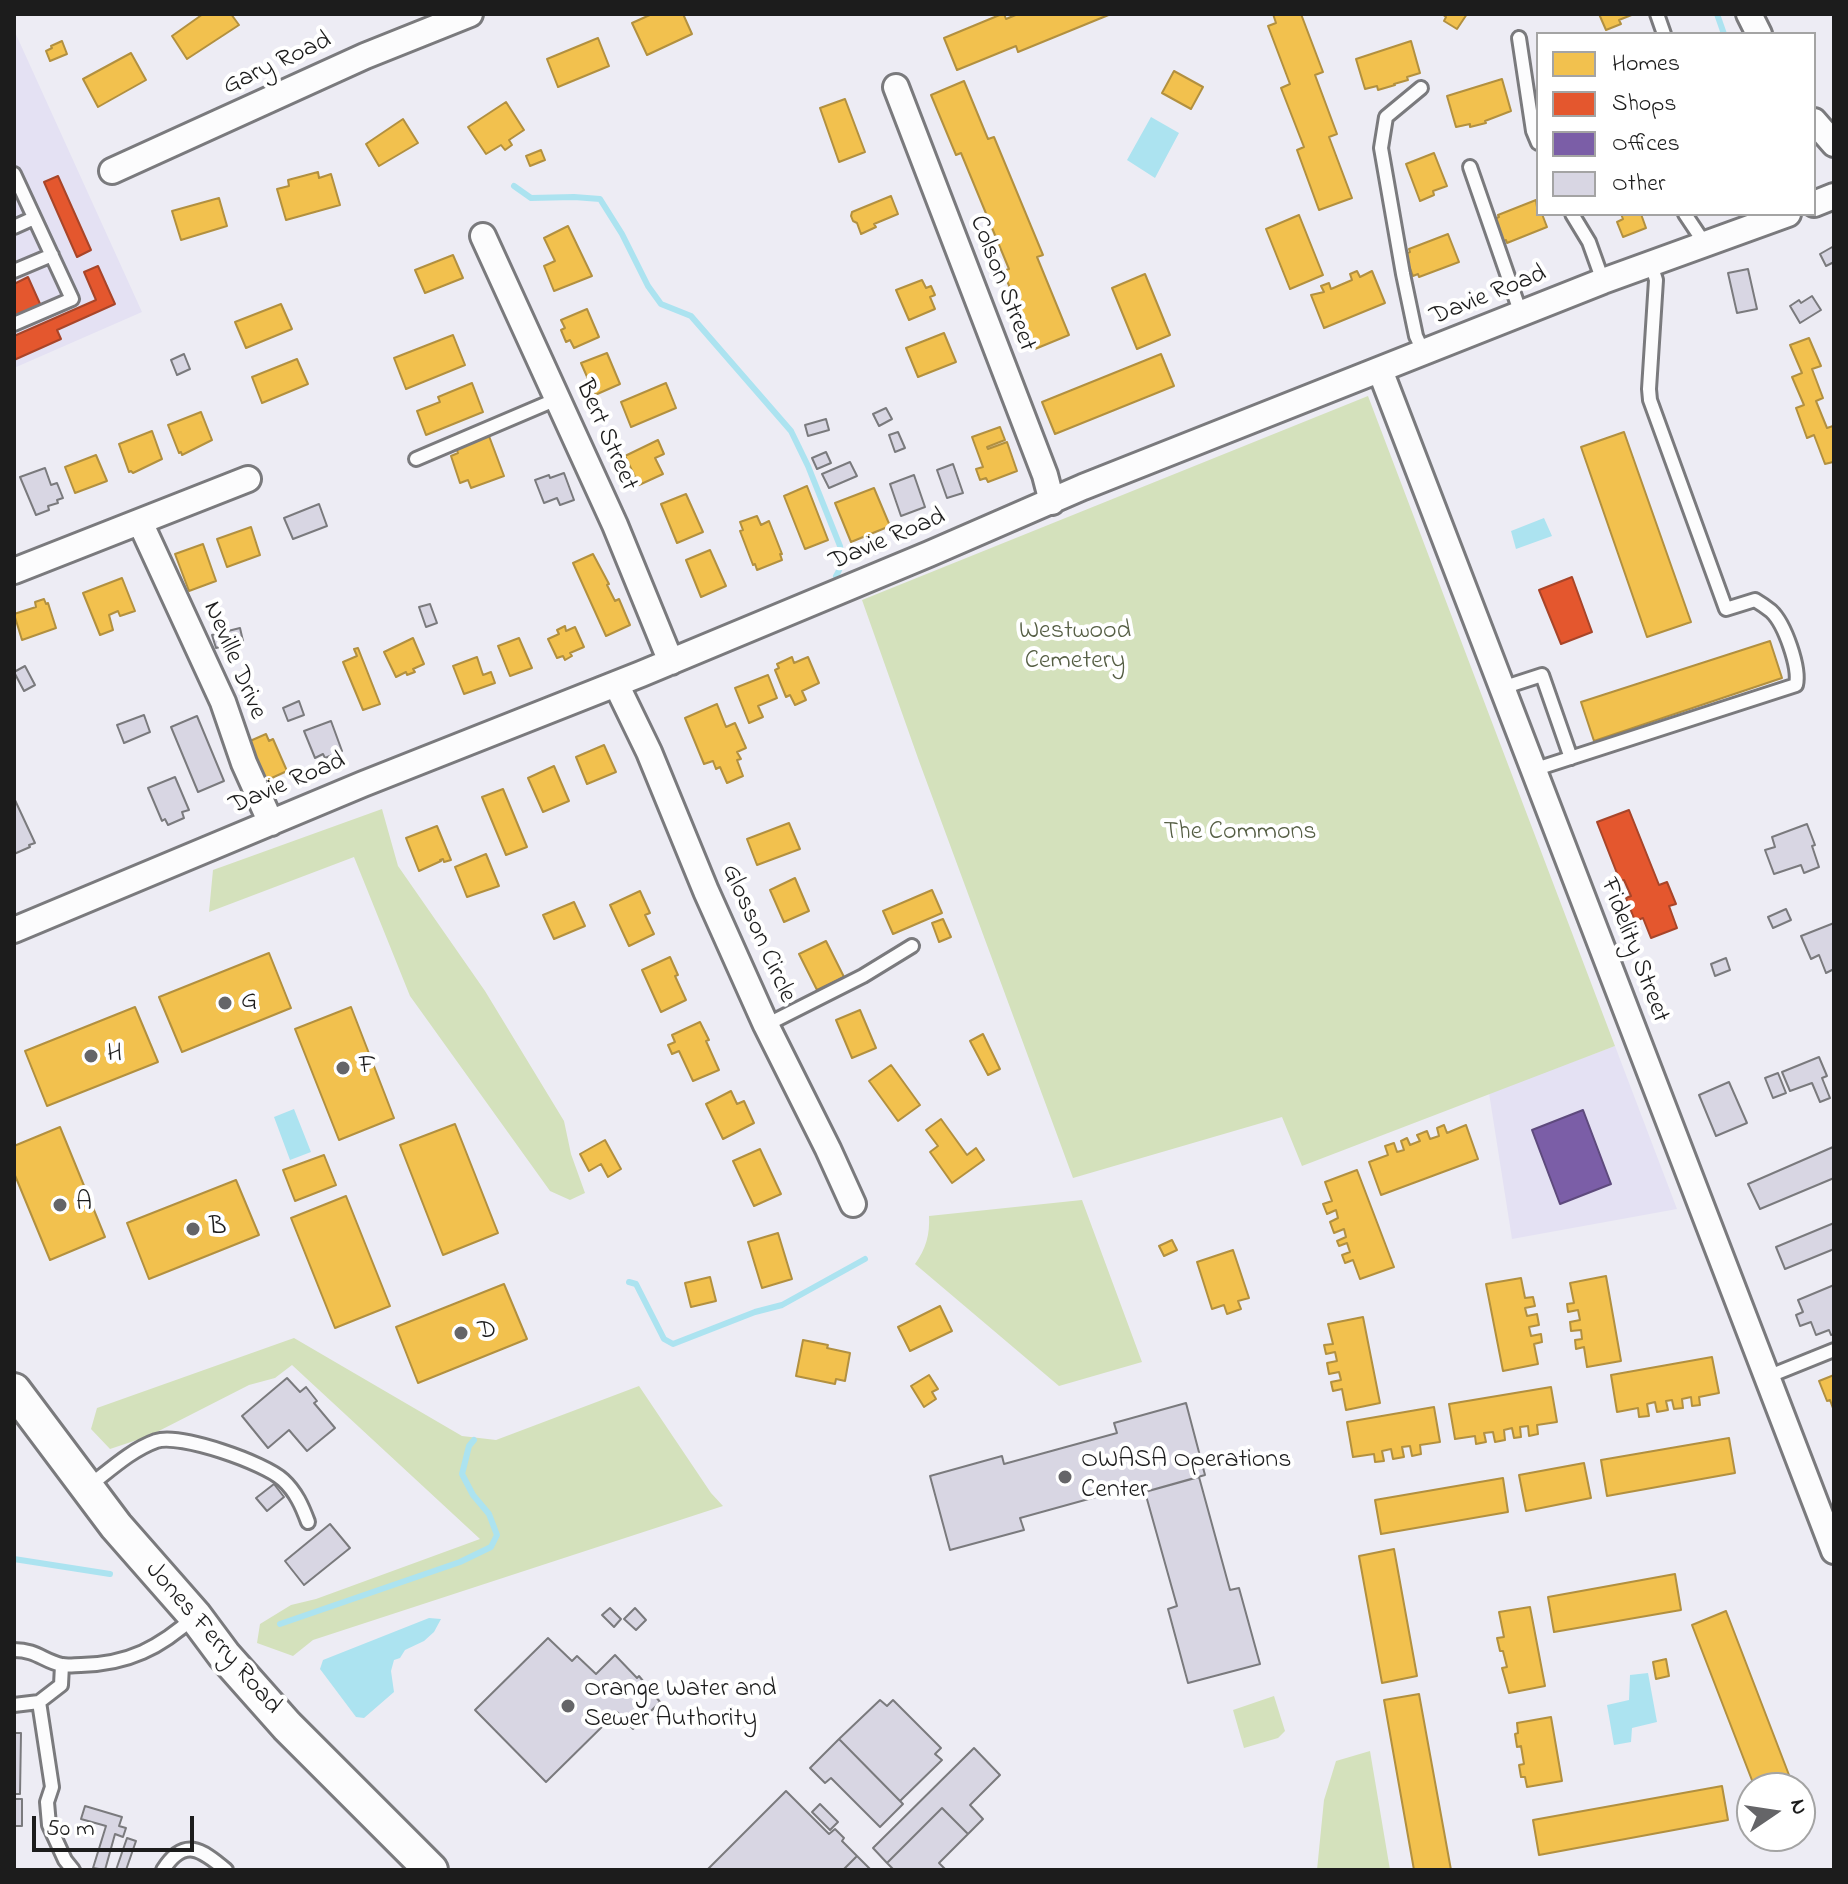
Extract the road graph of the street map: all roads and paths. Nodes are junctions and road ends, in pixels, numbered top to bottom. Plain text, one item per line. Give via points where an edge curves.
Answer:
1 (470, 14) edge
2 (1749, 14) edge
3 (438, 20) edge
4 (1758, 32) edge
5 (1519, 38) dead end
6 (896, 87) dead end
7 (1421, 88) dead end
8 (1816, 123) edge
9 (1536, 138) edge
10 (1834, 144) edge
11 (1470, 167) dead end
12 (112, 171) dead end
13 (16, 182) edge
14 (1573, 216) edge
15 (1686, 216) edge
16 (1782, 216) edge
17 (34, 218) junction
18 (14, 227) edge
19 (483, 236) dead end
20 (1705, 244) junction
21 (52, 255) junction
22 (1651, 264) junction
23 (14, 271) edge
24 (1603, 281) junction
25 (1521, 314) junction
26 (14, 324) edge
27 (1424, 353) junction
28 (1380, 370) junction
29 (557, 399) junction
30 (416, 459) dead end
31 (248, 479) dead end
32 (1052, 502) junction
33 (140, 522) junction
34 (14, 571) edge
35 (671, 662) junction
36 (616, 684) junction
37 (1502, 688) junction
38 (1571, 758) junction
39 (1533, 770) junction
40 (271, 823) junction
41 (14, 930) edge
42 (912, 946) dead end
43 (766, 1025) junction
44 (853, 1204) dead end
45 (1834, 1350) edge
46 (1767, 1377) junction
47 (14, 1390) edge
48 (87, 1488) junction
49 (308, 1522) dead end
50 (1834, 1551) edge
51 (195, 1616) junction
52 (14, 1650) edge
53 (62, 1665) junction
54 (39, 1702) junction
55 (14, 1705) edge
56 (73, 1870) edge
57 (163, 1870) edge
58 (226, 1870) edge
59 (431, 1870) edge

1 - 3 street, Gary Road
2 - 4 street
3 - 12 street, Gary Road
5 - 9 lane
6 - 32 street, Colson Street
7 - 27 lane via 1386,117 1381,148 1406,290
8 - 10 street
11 - 25 lane
13 - 17 lane
14 - 24 lane
15 - 20 lane
16 - 20 street, Davie Road
17 - 18 lane
17 - 21 lane
19 - 29 street, Bert Street
20 - 22 street, Davie Road
21 - 23 lane
21 - 26 lane via 72,299
22 - 24 street, Davie Road
22 - 38 lane via 1656,280 1650,400 1726,609 1755,600 1771,611 1782,624 1798,675 1796,685
24 - 25 street, Davie Road
25 - 27 street, Davie Road
27 - 28 street, Davie Road
28 - 32 street, Davie Road
28 - 37 street, Fidelity Street
29 - 30 lane
29 - 35 street, Bert Street
31 - 33 street
32 - 35 street, Davie Road
33 - 34 street
33 - 40 street, Neville Drive via 223,702
35 - 36 street, Davie Road
36 - 40 street, Davie Road
36 - 43 street, Glosson Circle
37 - 38 lane via 1542,675
37 - 39 street, Fidelity Street
38 - 39 lane
39 - 46 street, Fidelity Street
40 - 41 street, Davie Road
42 - 43 lane
43 - 44 street, Glosson Circle
45 - 46 lane
46 - 50 street, Fidelity Street
47 - 48 main road, Jones Ferry Road
48 - 49 lane via 158,1440 187,1442 261,1465 298,1497
48 - 51 main road, Jones Ferry Road
51 - 53 lane via 141,1654 105,1664
51 - 59 main road, Jones Ferry Road via 287,1726
52 - 53 lane
53 - 54 lane via 61,1685
54 - 55 lane
54 - 56 lane via 52,1787 49,1825
57 - 58 lane via 182,1849 197,1849

